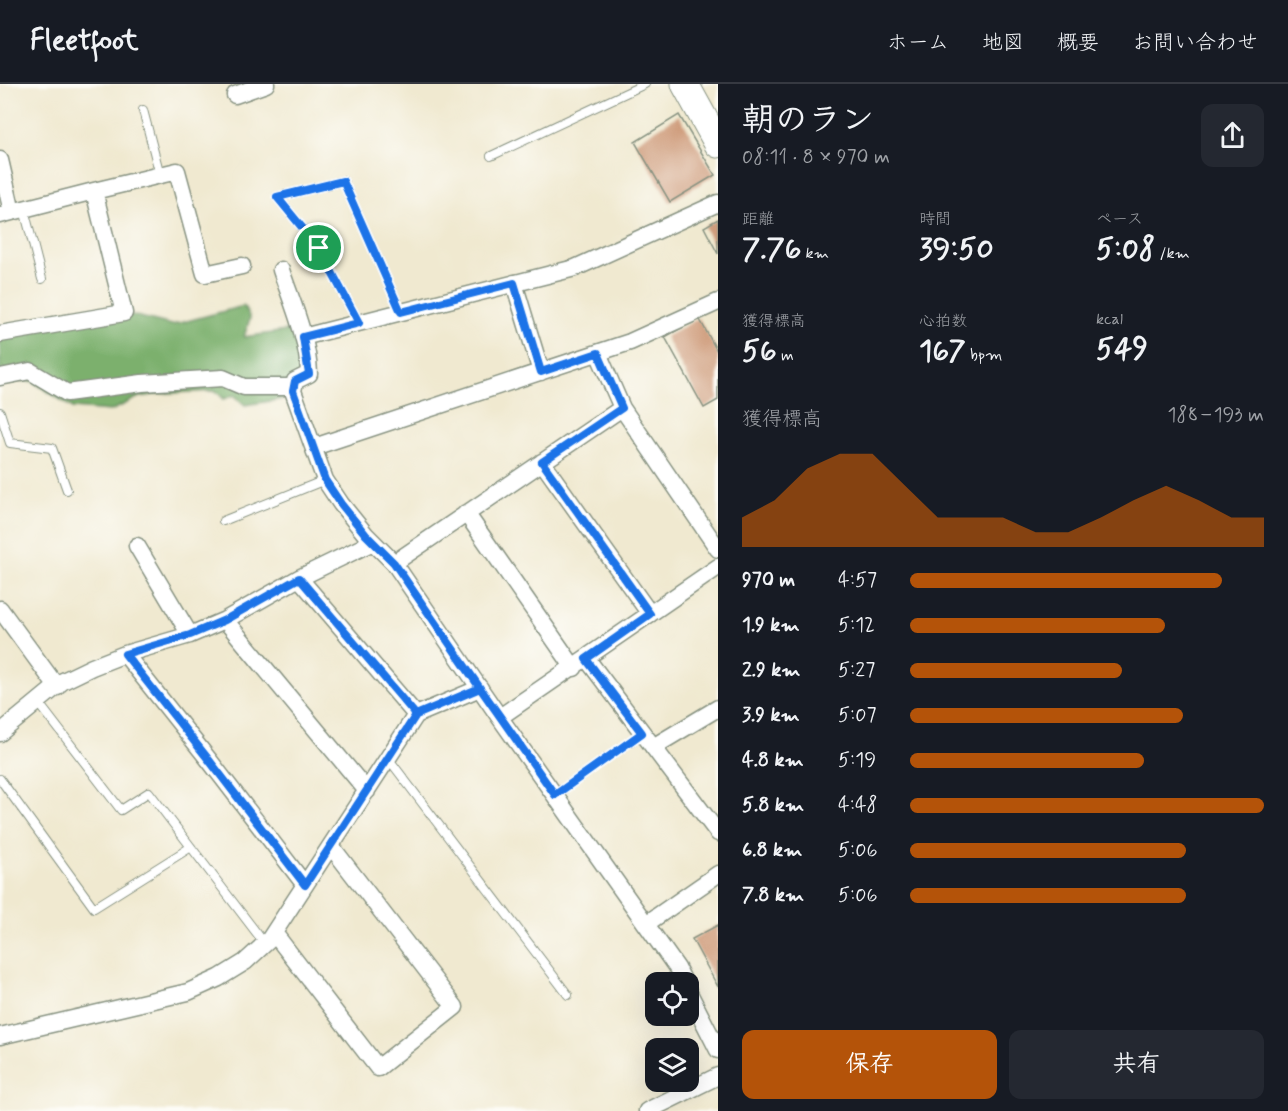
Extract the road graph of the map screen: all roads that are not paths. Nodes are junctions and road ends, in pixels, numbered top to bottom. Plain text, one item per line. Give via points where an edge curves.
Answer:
1 (266, 84) edge
2 (645, 84) edge
3 (685, 84) edge
4 (235, 95) dead end
5 (143, 110) dead end
6 (718, 144) edge
7 (491, 156) dead end
8 (0, 160) edge
9 (160, 175) junction
10 (94, 191) junction
11 (718, 203) edge
12 (12, 212) edge
13 (242, 266) dead end
14 (281, 270) dead end
15 (42, 279) dead end
16 (514, 283) junction
17 (718, 302) edge
18 (401, 312) junction
19 (359, 323) junction
20 (0, 334) edge
21 (303, 337) junction
22 (598, 353) junction
23 (541, 372) junction
24 (0, 378) edge
25 (294, 387) junction
26 (622, 408) junction
27 (0, 412) edge
28 (314, 447) junction
29 (542, 462) junction
30 (325, 480) junction
31 (67, 490) dead end
32 (466, 513) junction
33 (223, 521) dead end
34 (373, 542) junction
35 (137, 546) dead end
36 (718, 549) edge
37 (394, 563) junction
38 (718, 567) edge
39 (299, 578) junction
40 (0, 609) edge
41 (650, 614) junction
42 (225, 620) junction
43 (190, 635) junction
44 (125, 654) junction
45 (580, 663) junction
46 (57, 687) junction
47 (480, 688) junction
48 (38, 702) junction
49 (718, 708) edge
50 (416, 715) junction
51 (500, 717) junction
52 (0, 732) edge
53 (642, 733) junction
54 (652, 747) junction
55 (388, 758) junction
56 (0, 779) edge
57 (367, 791) junction
58 (555, 795) junction
59 (718, 833) edge
60 (331, 846) junction
61 (192, 847) junction
62 (718, 874) edge
63 (305, 885) junction
64 (646, 924) junction
65 (269, 938) junction
66 (679, 972) edge
67 (568, 995) dead end
68 (699, 1013) edge
69 (0, 1036) edge
70 (718, 1050) edge
71 (718, 1076) edge
72 (647, 1111) edge

1 - 4 street
2 - 7 lane
3 - 6 highway
5 - 9 lane
8 - 12 street
9 - 10 street
9 - 13 street via 177,171 205,274
10 - 12 street
10 - 20 street via 124,313
11 - 16 street via 575,268
12 - 15 lane
14 - 21 street
16 - 18 street
16 - 23 street
17 - 22 street
18 - 19 street
18 - 19 lane via 343,181 277,197 319,248
19 - 21 street
21 - 25 street via 309,374 295,381
22 - 23 street
22 - 26 street
23 - 28 street
24 - 25 street via 30,371 67,393 142,382 223,378 244,387
25 - 28 street
26 - 29 street
26 - 36 street
27 - 31 lane via 10,443 52,448
28 - 30 street
29 - 32 street
29 - 41 street
30 - 33 lane
30 - 34 street
32 - 37 street
32 - 45 street
34 - 37 street
34 - 39 street
35 - 43 street
37 - 47 street
38 - 41 street
39 - 42 street
39 - 50 street
40 - 46 street
41 - 45 street
42 - 43 street
42 - 57 street
43 - 44 street
44 - 46 street
44 - 63 street
45 - 51 street
45 - 53 street
46 - 48 street
47 - 50 street
47 - 51 street
48 - 52 street
48 - 61 lane via 121,810 149,792
49 - 54 street
50 - 55 street
51 - 58 street
53 - 54 street
53 - 58 lane
54 - 59 street
55 - 57 street
55 - 67 lane
56 - 61 lane via 94,908
57 - 60 street
58 - 64 street
60 - 63 street
60 - 65 street via 455,1006 378,1068
61 - 65 lane
62 - 64 street
63 - 65 street
64 - 66 street
65 - 69 street via 245,962 188,992
68 - 70 street
71 - 72 street

